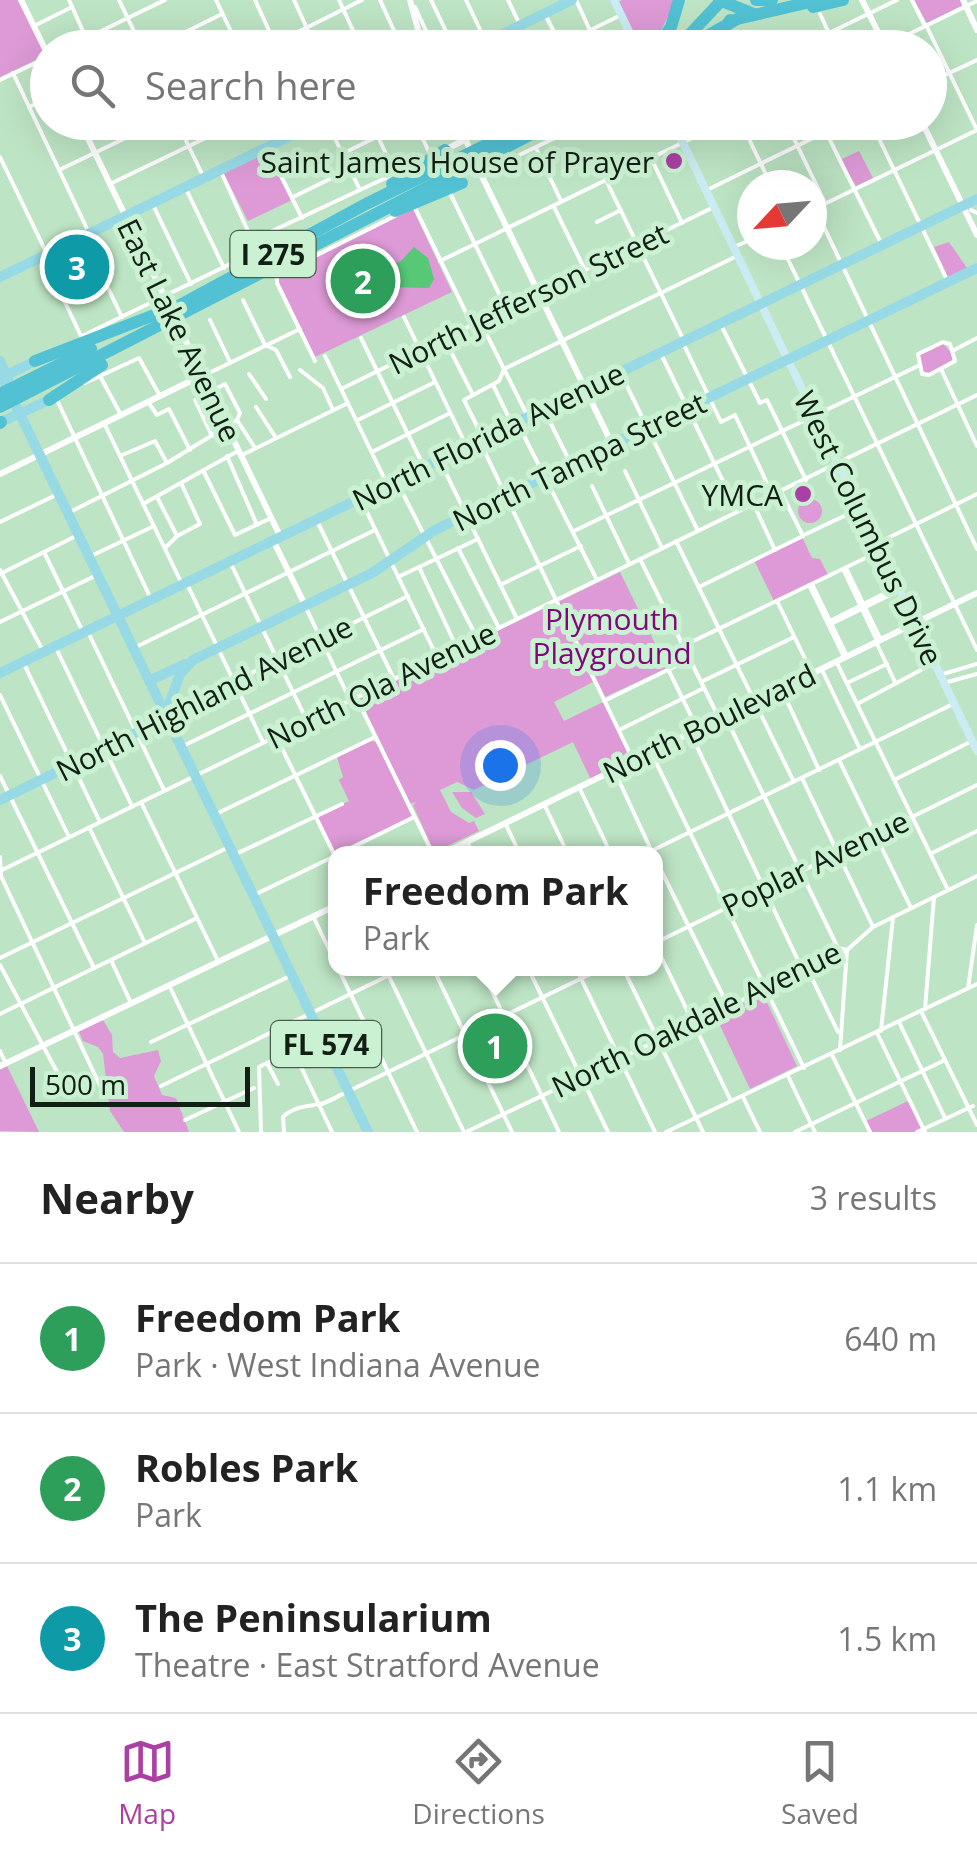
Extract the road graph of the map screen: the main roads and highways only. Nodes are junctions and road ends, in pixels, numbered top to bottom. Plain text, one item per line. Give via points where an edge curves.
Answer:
1 (572, 0) edge
2 (614, 0) edge
3 (679, 0) edge
4 (710, 0) edge
5 (756, 0) edge
6 (772, 0) edge
7 (843, 0) edge
8 (729, 3) edge
9 (819, 7) edge
10 (511, 30) edge
11 (628, 30) edge
12 (668, 30) edge
13 (684, 30) edge
14 (698, 30) edge
15 (717, 30) edge
16 (725, 30) edge
17 (282, 140) edge
18 (508, 140) edge
19 (521, 140) edge
20 (531, 140) edge
21 (682, 140) edge
22 (444, 150) road end
23 (473, 165) junction
24 (972, 207) edge
25 (299, 240) junction
26 (278, 263) junction
27 (977, 268) edge
28 (0, 276) edge
29 (760, 304) junction
30 (182, 310) junction
31 (156, 320) junction
32 (146, 336) junction
33 (787, 360) junction
34 (35, 361) joint
35 (13, 384) edge
36 (52, 399) joint
37 (1, 402) edge
38 (0, 423) edge
39 (41, 454) junction
40 (119, 614) junction
41 (186, 664) junction
42 (1, 669) edge
43 (151, 680) junction
44 (165, 709) junction
45 (977, 751) edge
46 (5, 797) edge
47 (368, 1132) edge

1 - 10 main road
2 - 11 main road
3 - 12 highway
4 - 13 highway
5 - 6 highway
7 - 8 highway via 779,15
8 - 14 highway
8 - 16 highway
9 - 15 highway via 736,19
17 - 28 main road
18 - 23 highway, I 275
19 - 23 highway, I 275
20 - 23 highway
21 - 29 main road, West Columbus Drive
22 - 25 highway
23 - 25 highway, I 275
23 - 26 highway
23 - 26 highway, I 275
24 - 29 main road, North Florida Avenue
25 - 30 highway, I 275
26 - 30 highway, I 275
27 - 33 main road, North Tampa Street
29 - 33 main road, West Columbus Drive
29 - 40 main road, North Florida Avenue
30 - 31 highway, I 275
31 - 32 highway, I 275
31 - 34 highway
31 - 35 highway, I 275
32 - 35 highway, I 275
32 - 36 highway
33 - 41 main road, North Tampa Street via 466,515 348,584
33 - 45 main road, West Columbus Drive
34 - 35 main road
35 - 36 main road
35 - 37 highway, I 275
35 - 38 main road
35 - 39 main road, FL 574
35 - 39 main road, FL 574
39 - 40 main road, FL 574
40 - 42 main road, North Florida Avenue
40 - 43 main road, FL 574
40 - 43 main road, FL 574
41 - 43 main road, North Tampa Street
41 - 44 main road
43 - 44 main road, FL 574
44 - 46 main road, North Highland Avenue via 136,733
44 - 47 main road, FL 574

